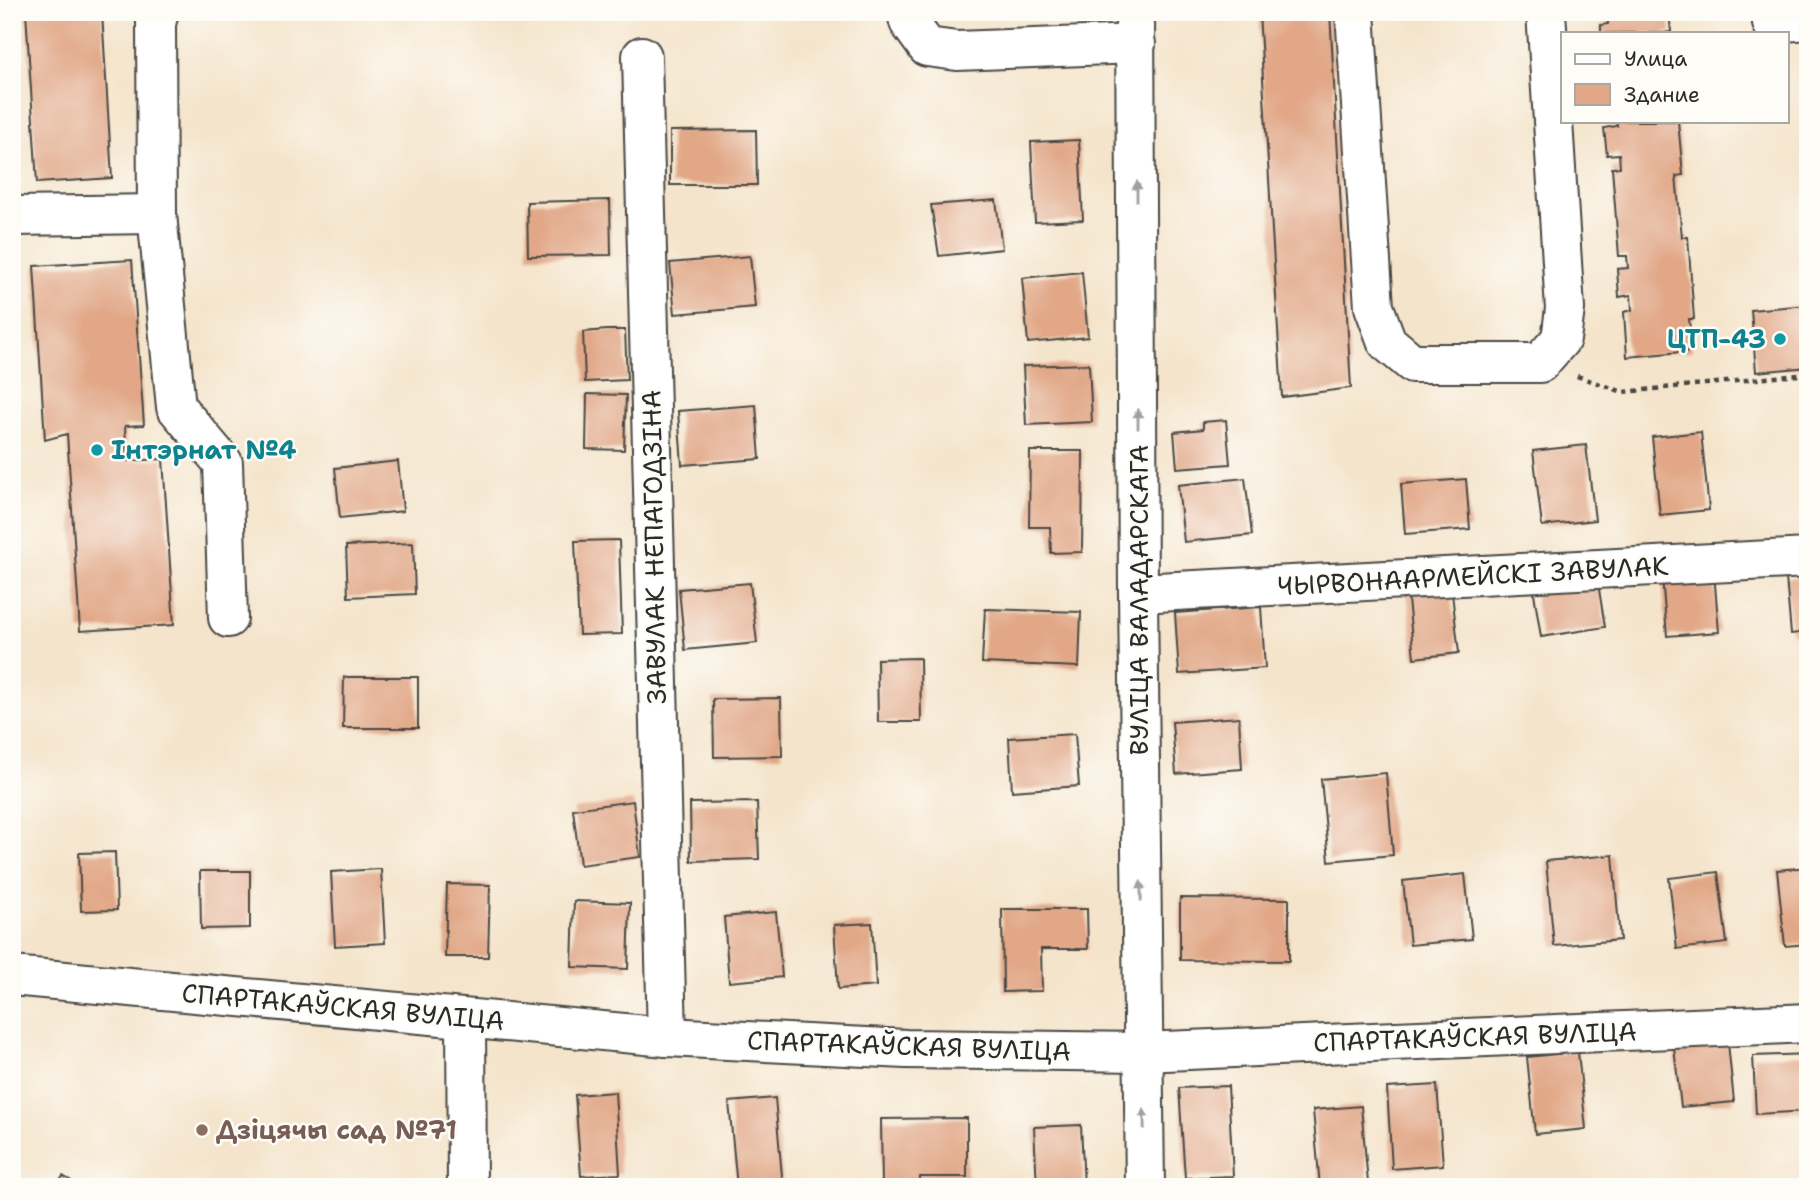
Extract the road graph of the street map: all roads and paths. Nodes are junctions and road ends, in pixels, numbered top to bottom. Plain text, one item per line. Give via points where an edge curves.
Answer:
1 (159, 12) edge
2 (907, 12) edge
3 (1355, 12) edge
4 (1546, 12) edge
5 (1136, 28) edge
6 (642, 56) dead end
7 (157, 214) junction
8 (12, 216) edge
9 (1540, 363) junction
10 (1808, 374) edge
11 (1808, 558) edge
12 (1138, 593) junction
13 (228, 618) dead end
14 (12, 976) edge
15 (466, 1019) junction
16 (1808, 1023) edge
17 (667, 1037) junction
18 (1143, 1052) junction
19 (467, 1187) edge
20 (1145, 1187) edge

1 - 7 street
2 - 5 street via 928,47 957,51
3 - 9 street via 1374,307 1387,342 1412,363
4 - 9 street via 1565,309 1561,339
12 -> 5 street, ВУЛІЦА ВАЛАДАРСКАГА
6 - 17 street, ЗАВУЛАК НЕПАГОДЗІНА
7 - 8 street
7 - 13 street via 176,407 223,463
9 - 10 path via 1623,392
11 - 12 street, ЧЫРВОНААРМЕЙСКІ ЗАВУЛАК
18 -> 12 street, ВУЛІЦА ВАЛАДАРСКАГА
14 - 15 street, СПАРТАКАЎСКАЯ ВУЛІЦА
15 - 17 street, СПАРТАКАЎСКАЯ ВУЛІЦА
15 - 19 street
16 - 18 street, СПАРТАКАЎСКАЯ ВУЛІЦА
17 - 18 street, СПАРТАКАЎСКАЯ ВУЛІЦА via 906,1049
20 -> 18 street, ВУЛІЦА ВАЛАДАРСКАГА

